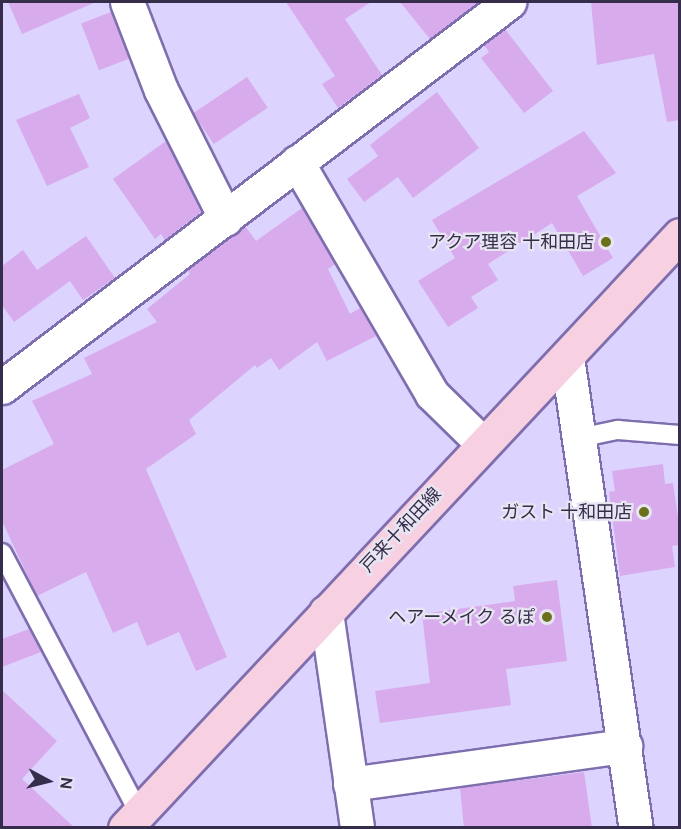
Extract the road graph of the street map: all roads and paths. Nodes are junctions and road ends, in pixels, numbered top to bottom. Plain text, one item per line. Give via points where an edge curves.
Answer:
1 (127, 2) edge
2 (509, 2) edge
3 (297, 162) junction
4 (226, 219) junction
5 (680, 235) edge
6 (567, 357) junction
7 (2, 387) edge
8 (680, 435) edge
9 (579, 438) junction
10 (482, 443) junction
11 (2, 553) edge
12 (326, 612) junction
13 (625, 746) junction
14 (350, 784) junction
15 (132, 820) edge
16 (357, 828) edge
17 (636, 828) edge

1 - 4 street via 161,90
2 - 3 street
3 - 4 street
3 - 10 street via 432,394
4 - 7 street
5 - 6 main road, 戸来十和田線
6 - 9 street
6 - 10 main road, 戸来十和田線
8 - 9 lane via 618,430
9 - 13 street
10 - 12 main road, 戸来十和田線
11 - 15 lane
12 - 14 street
12 - 15 main road, 戸来十和田線
13 - 14 street
13 - 17 street
14 - 16 street

